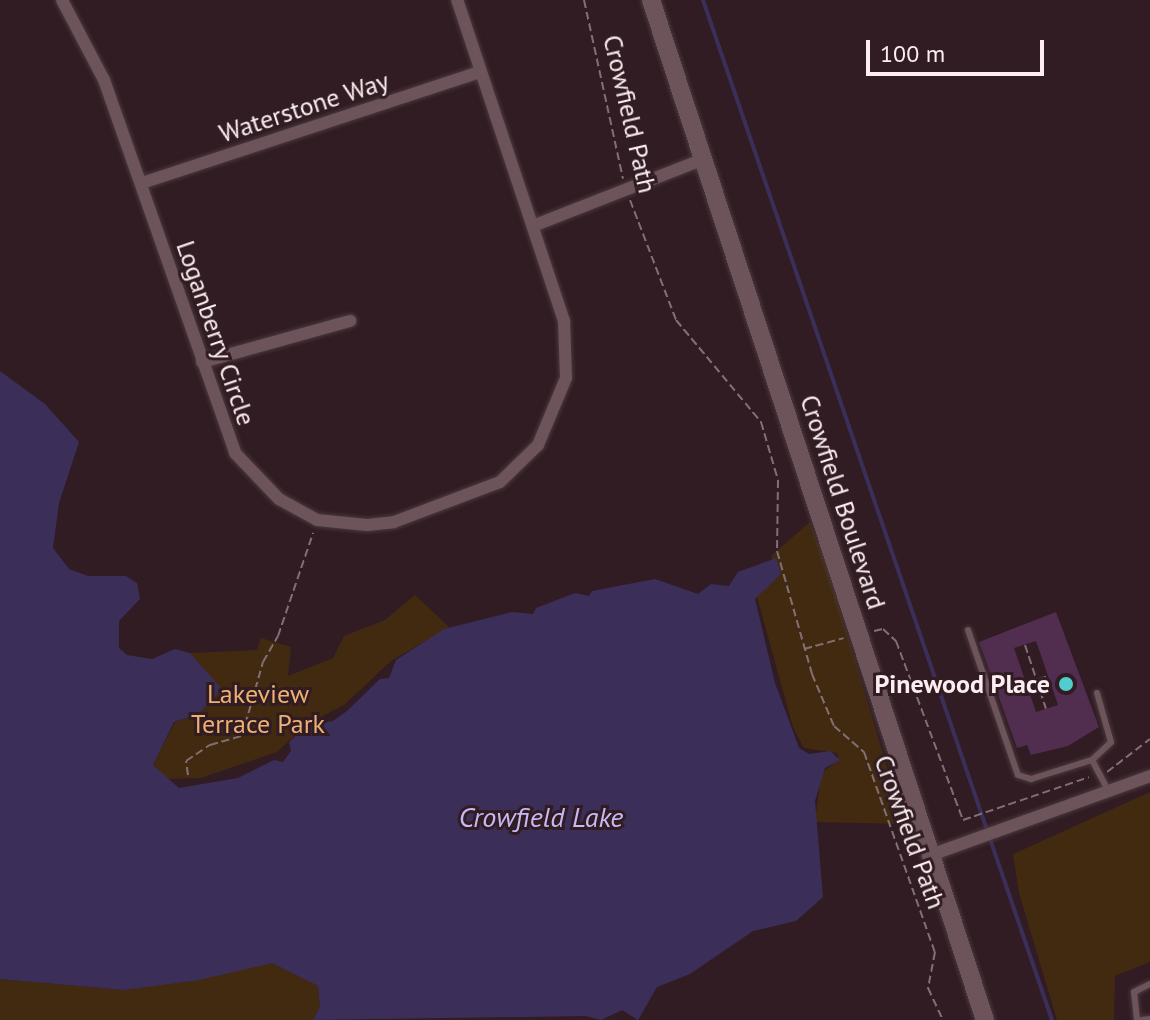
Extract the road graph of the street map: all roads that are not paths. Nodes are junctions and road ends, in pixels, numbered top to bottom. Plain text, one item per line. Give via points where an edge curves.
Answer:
1 (62, 0) edge
2 (457, 0) edge
3 (651, 0) edge
4 (480, 72) junction
5 (704, 159) junction
6 (142, 183) junction
7 (533, 226) junction
8 (350, 321) dead end
9 (202, 362) junction
10 (968, 630) dead end
11 (1097, 693) dead end
12 (1092, 760) junction
13 (1150, 776) edge
14 (1109, 792) junction
15 (928, 856) junction
16 (1150, 984) edge
17 (1150, 1019) edge
18 (985, 1020) edge
19 (1139, 1020) edge

1 - 6 street, Loganberry Circle via 104,80
2 - 4 street, Loganberry Circle
3 - 5 main road, Crowfield Boulevard
4 - 6 street, Waterstone Way
4 - 7 street, Loganberry Circle
5 - 7 street
5 - 15 main road, Crowfield Boulevard
6 - 9 street, Loganberry Circle
7 - 9 street, Loganberry Circle via 564,321 567,349 560,401 523,464 469,498 394,522 317,520 279,499 235,453
8 - 9 street
10 - 12 lane via 1018,775 1031,779
11 - 12 lane via 1111,742
12 - 14 lane
13 - 14 street
14 - 15 street
15 - 18 main road, Crowfield Boulevard
16 - 19 lane via 1134,992
17 - 19 lane

